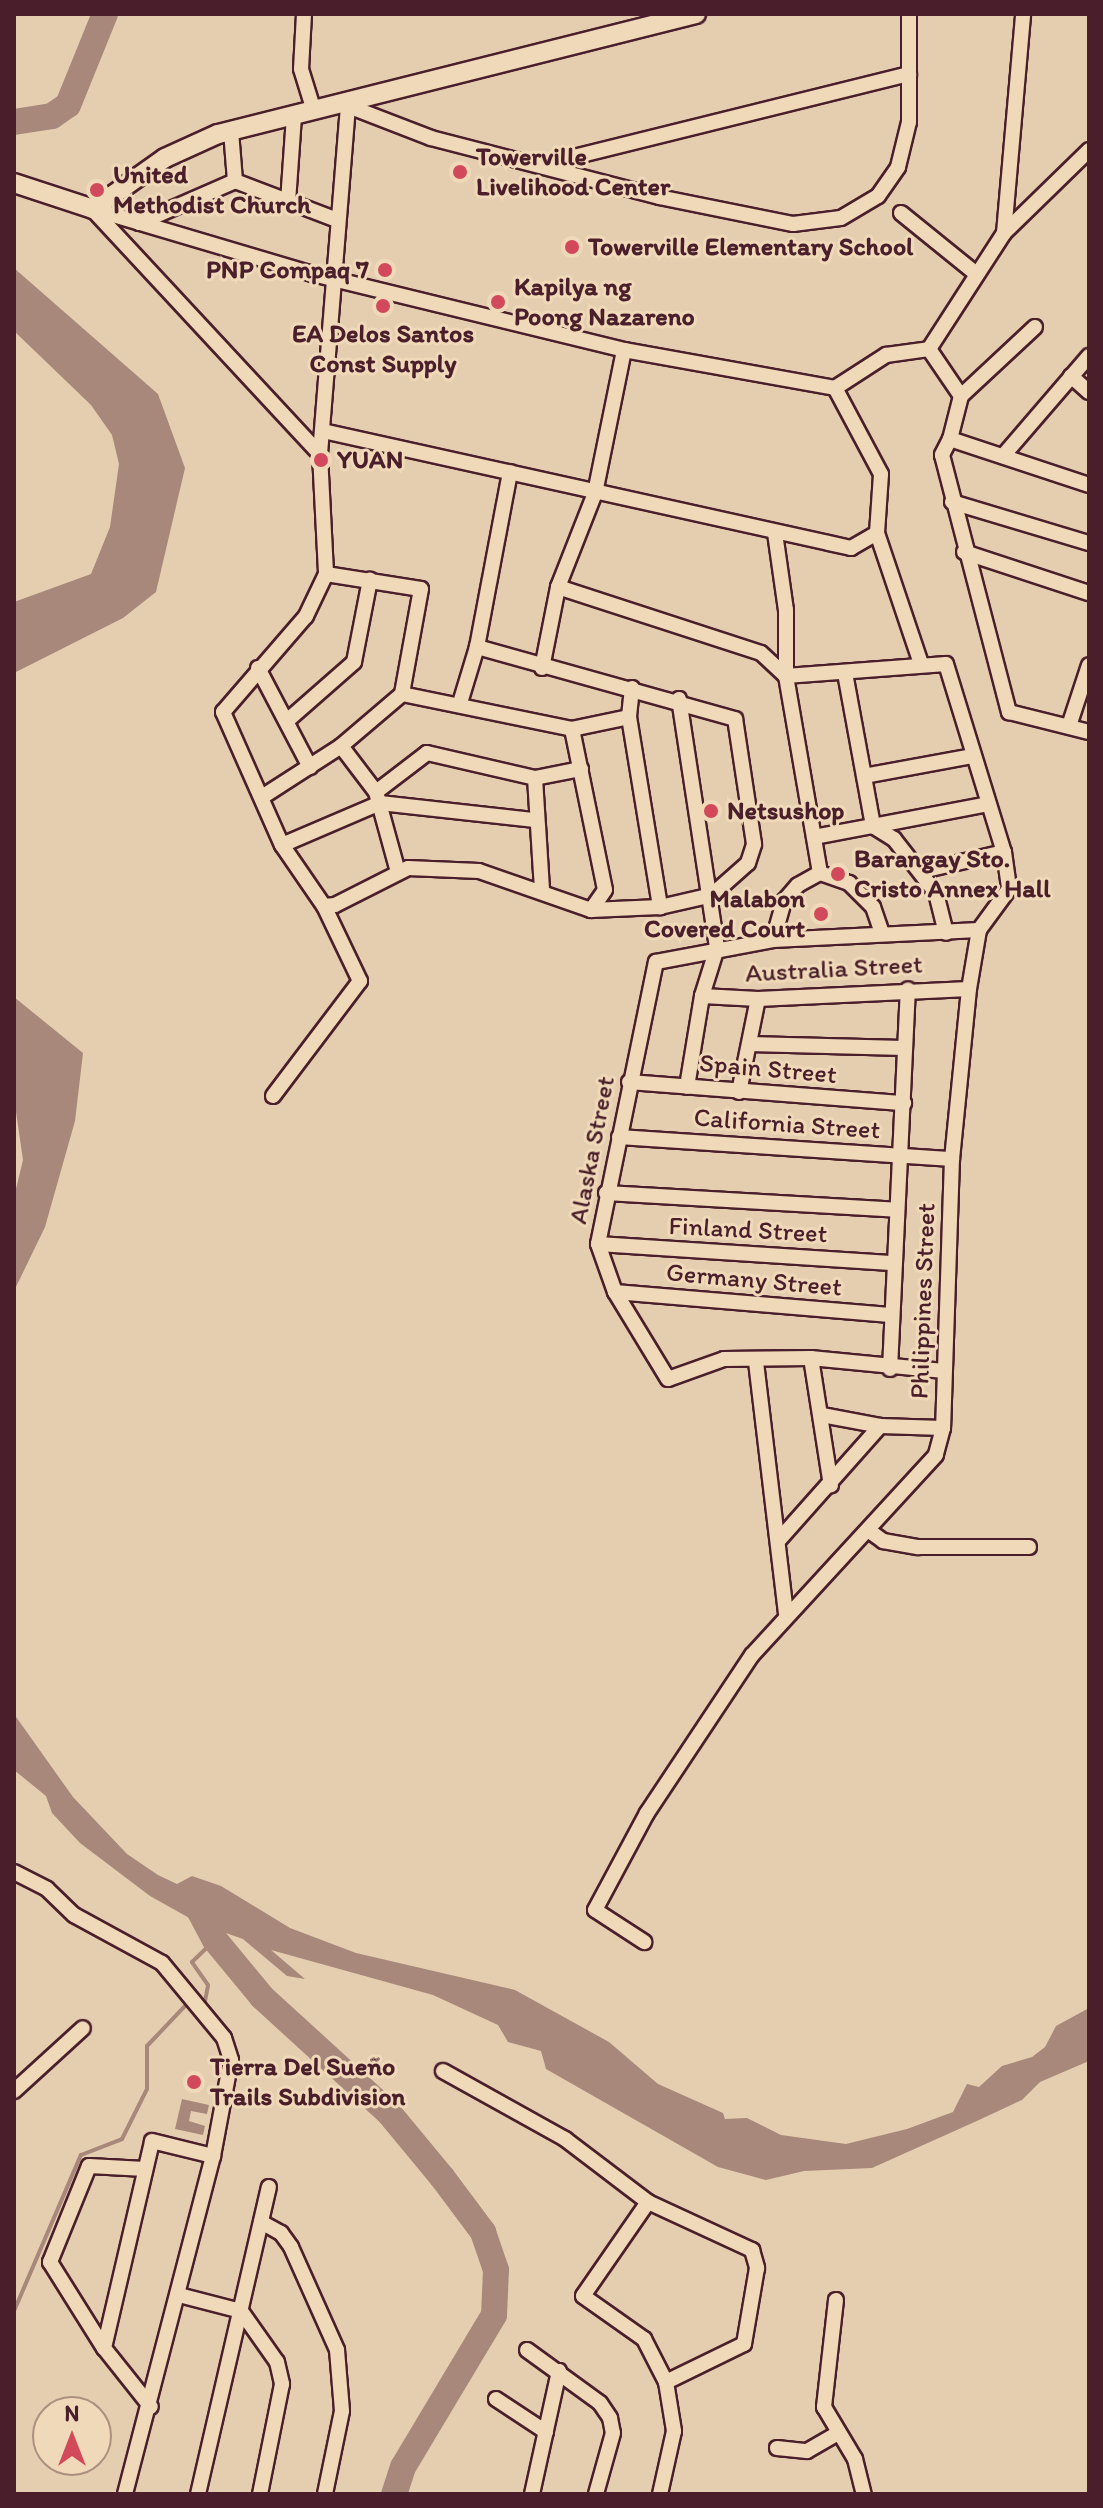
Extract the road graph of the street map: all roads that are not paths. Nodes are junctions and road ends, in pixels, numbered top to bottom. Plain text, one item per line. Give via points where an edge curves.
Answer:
1 (304, 14) edge
2 (696, 14) edge
3 (909, 14) edge
4 (1023, 14) edge
5 (909, 74) junction
6 (346, 105) junction
7 (314, 111) junction
8 (294, 116) junction
9 (231, 131) junction
10 (1089, 150) edge
11 (544, 164) junction
12 (235, 181) junction
13 (14, 183) edge
14 (288, 202) junction
15 (93, 209) junction
16 (901, 213) dead end
17 (337, 220) junction
18 (139, 223) junction
19 (1004, 233) junction
20 (975, 273) junction
21 (332, 278) junction
22 (1035, 327) dead end
23 (929, 349) junction
24 (624, 350) junction
25 (1089, 356) edge
26 (1071, 376) junction
27 (835, 388) junction
28 (1089, 392) edge
29 (961, 396) junction
30 (323, 431) junction
31 (950, 439) junction
32 (320, 454) junction
33 (1003, 456) junction
34 (510, 472) junction
35 (1089, 485) edge
36 (595, 493) junction
37 (952, 502) junction
38 (775, 533) junction
39 (877, 533) junction
40 (1089, 543) edge
41 (964, 552) junction
42 (326, 574) junction
43 (370, 580) junction
44 (558, 587) junction
45 (1089, 593) edge
46 (477, 647) junction
47 (921, 664) junction
48 (1089, 665) edge
49 (258, 668) junction
50 (542, 668) junction
51 (845, 673) junction
52 (786, 676) junction
53 (632, 688) junction
54 (402, 694) junction
55 (679, 699) junction
56 (460, 703) junction
57 (629, 717) junction
58 (288, 720) junction
59 (1069, 726) junction
60 (572, 729) junction
61 (1089, 732) edge
62 (341, 746) junction
63 (973, 756) junction
64 (310, 767) junction
65 (581, 769) junction
66 (864, 776) junction
67 (535, 778) junction
68 (262, 797) junction
69 (378, 797) junction
70 (988, 804) junction
71 (535, 820) junction
72 (873, 826) junction
73 (814, 837) junction
74 (282, 845) junction
75 (1004, 852) junction
76 (922, 871) junction
77 (398, 872) junction
78 (820, 873) junction
79 (542, 890) junction
80 (712, 895) junction
81 (324, 906) junction
82 (660, 907) junction
83 (591, 910) junction
84 (979, 930) junction
85 (882, 933) junction
86 (946, 933) junction
87 (773, 940) junction
88 (717, 948) junction
89 (908, 989) junction
90 (969, 989) junction
91 (702, 996) junction
92 (758, 999) junction
93 (749, 1044) junction
94 (904, 1048) junction
95 (629, 1082) junction
96 (687, 1087) junction
97 (739, 1092) junction
98 (273, 1096) dead end
99 (904, 1103) junction
100 (619, 1137) junction
101 (901, 1156) junction
102 (952, 1159) junction
103 (606, 1193) junction
104 (897, 1210) junction
105 (598, 1244) junction
106 (894, 1263) junction
107 (615, 1292) junction
108 (890, 1315) junction
109 (811, 1358) junction
110 (756, 1362) junction
111 (890, 1369) junction
112 (944, 1371) junction
113 (822, 1415) junction
114 (880, 1426) junction
115 (943, 1428) junction
116 (831, 1485) junction
117 (868, 1530) junction
118 (778, 1541) junction
119 (1029, 1547) dead end
120 (786, 1614) junction
121 (14, 1872) edge
122 (644, 1942) dead end
123 (83, 2028) dead end
124 (443, 2071) dead end
125 (14, 2091) edge
126 (213, 2156) junction
127 (145, 2169) junction
128 (269, 2187) dead end
129 (648, 2202) junction
130 (261, 2222) junction
131 (179, 2295) junction
132 (836, 2300) dead end
133 (241, 2311) junction
134 (104, 2348) junction
135 (527, 2350) dead end
136 (559, 2371) junction
137 (666, 2382) junction
138 (496, 2399) dead end
139 (151, 2407) junction
140 (546, 2432) junction
141 (838, 2433) junction
142 (777, 2448) dead end
143 (122, 2492) edge
144 (198, 2494) edge
145 (260, 2494) edge
146 (325, 2494) edge
147 (532, 2494) edge
148 (596, 2494) edge
149 (660, 2494) edge
150 (864, 2494) edge

1 - 7 street via 301,69
2 - 6 street
3 - 5 street
4 - 19 street
5 - 11 street
5 - 11 street via 909,122 898,167 878,196 841,218 793,224 659,197
6 - 7 street
6 - 11 street via 431,138
6 - 17 street
7 - 8 street
8 - 9 street
8 - 14 street
9 - 12 street
9 - 15 street via 165,158
10 - 19 street
12 - 14 street
12 - 18 street
13 - 15 street
14 - 17 street
15 - 18 street
15 - 32 street
16 - 20 street
17 - 21 street
18 - 21 street
19 - 20 street
20 - 23 street
21 - 24 street
21 - 30 street
22 - 29 street
23 - 27 street via 886,355
23 - 29 street
24 - 27 street
24 - 36 street
25 - 26 street
26 - 28 street
26 - 33 street
27 - 39 street via 881,474
29 - 31 street
30 - 32 street
30 - 34 street
31 - 33 street
31 - 37 street via 942,455
32 - 42 street
33 - 35 street
34 - 36 street
34 - 46 street
36 - 38 street
36 - 44 street
37 - 40 street
37 - 41 street
38 - 39 street via 851,548
38 - 52 street via 786,610
39 - 47 street
41 - 45 street
41 - 59 street via 1009,712
42 - 43 street
42 - 49 street via 306,616
43 - 54 street via 416,585 423,596
43 - 58 street via 354,662
44 - 50 street
44 - 52 street via 761,653
46 - 50 street
46 - 56 street
47 - 51 street
47 - 63 street via 946,664
48 - 59 street
49 - 58 street
49 - 68 street via 223,712
50 - 53 street
51 - 52 street
51 - 66 street
52 - 73 street
53 - 55 street
53 - 57 street
54 - 56 street
54 - 62 street
55 - 80 street
55 - 80 street via 727,713 737,729 754,855
56 - 60 street
57 - 60 street
57 - 82 street
58 - 64 street
59 - 61 street
60 - 65 street
62 - 64 street
62 - 69 street
63 - 66 street
63 - 70 street
64 - 68 street
65 - 67 street
65 - 83 street via 605,890
66 - 72 street
67 - 69 street via 427,753
67 - 71 street
68 - 74 street
69 - 71 street
69 - 74 street
69 - 77 street
70 - 72 street
70 - 75 street
71 - 79 street
72 - 73 street
72 - 76 street via 894,839
73 - 78 street
74 - 81 street
75 - 76 street
75 - 84 street via 1009,889
76 - 86 street via 936,893
77 - 79 street via 479,871
77 - 81 street
78 - 85 street via 857,891 873,907
78 - 87 street via 798,885 784,901
79 - 83 street
80 - 82 street
80 - 88 street
81 - 98 street via 360,981
82 - 83 street
84 - 86 street
84 - 90 street, Philippines Street
85 - 86 street
85 - 87 street
87 - 88 street
88 - 91 street
88 - 95 street, Alaska Street via 656,962
89 - 90 street, Australia Street
89 - 92 street, Australia Street
89 - 94 street
90 - 102 street, Philippines Street
91 - 92 street, Australia Street
91 - 96 street
92 - 93 street
93 - 94 street
93 - 97 street
94 - 99 street
95 - 96 street, Spain Street
95 - 100 street, Alaska Street
96 - 97 street, Spain Street
97 - 99 street, Spain Street
99 - 101 street
100 - 101 street, California Street
100 - 103 street, Alaska Street
101 - 102 street, California Street
101 - 104 street
102 - 112 street, Philippines Street
103 - 104 street
103 - 105 street, Alaska Street
104 - 106 street
105 - 106 street, Finland Street
105 - 107 street, Alaska Street
106 - 108 street
107 - 108 street, Germany Street
107 - 110 street, Alaska Street via 668,1379 724,1359
108 - 111 street
109 - 110 street
109 - 111 street
109 - 113 street
110 - 118 street
111 - 112 street
112 - 115 street, Philippines Street
113 - 114 street
113 - 116 street
114 - 115 street
114 - 116 street
115 - 117 street, Philippines Street via 936,1455
116 - 118 street
117 - 119 street via 883,1541 918,1547
117 - 120 street, Philippines Street
118 - 120 street
120 - 122 street, Philippines Street via 717,1707 595,1901 595,1910
121 - 126 street via 47,1889 74,1915 162,1963 224,2038 231,2060
123 - 125 street
124 - 129 street via 565,2139
126 - 127 street via 152,2141
126 - 131 street
127 - 134 street
127 - 134 street via 89,2166 50,2262
128 - 130 street
129 - 137 street via 583,2296 644,2339
129 - 137 street via 739,2240 752,2250 757,2268 744,2344
130 - 133 street
130 - 146 street via 281,2233 291,2247 337,2350 342,2411
131 - 133 street
131 - 139 street
132 - 141 street via 824,2407
133 - 144 street
133 - 145 street via 266,2340 282,2384
134 - 139 street
135 - 136 street
136 - 140 street
136 - 148 street via 610,2418 613,2433
137 - 149 street via 674,2431
138 - 140 street
139 - 143 street
140 - 147 street
141 - 142 street via 807,2451
141 - 150 street via 855,2459

